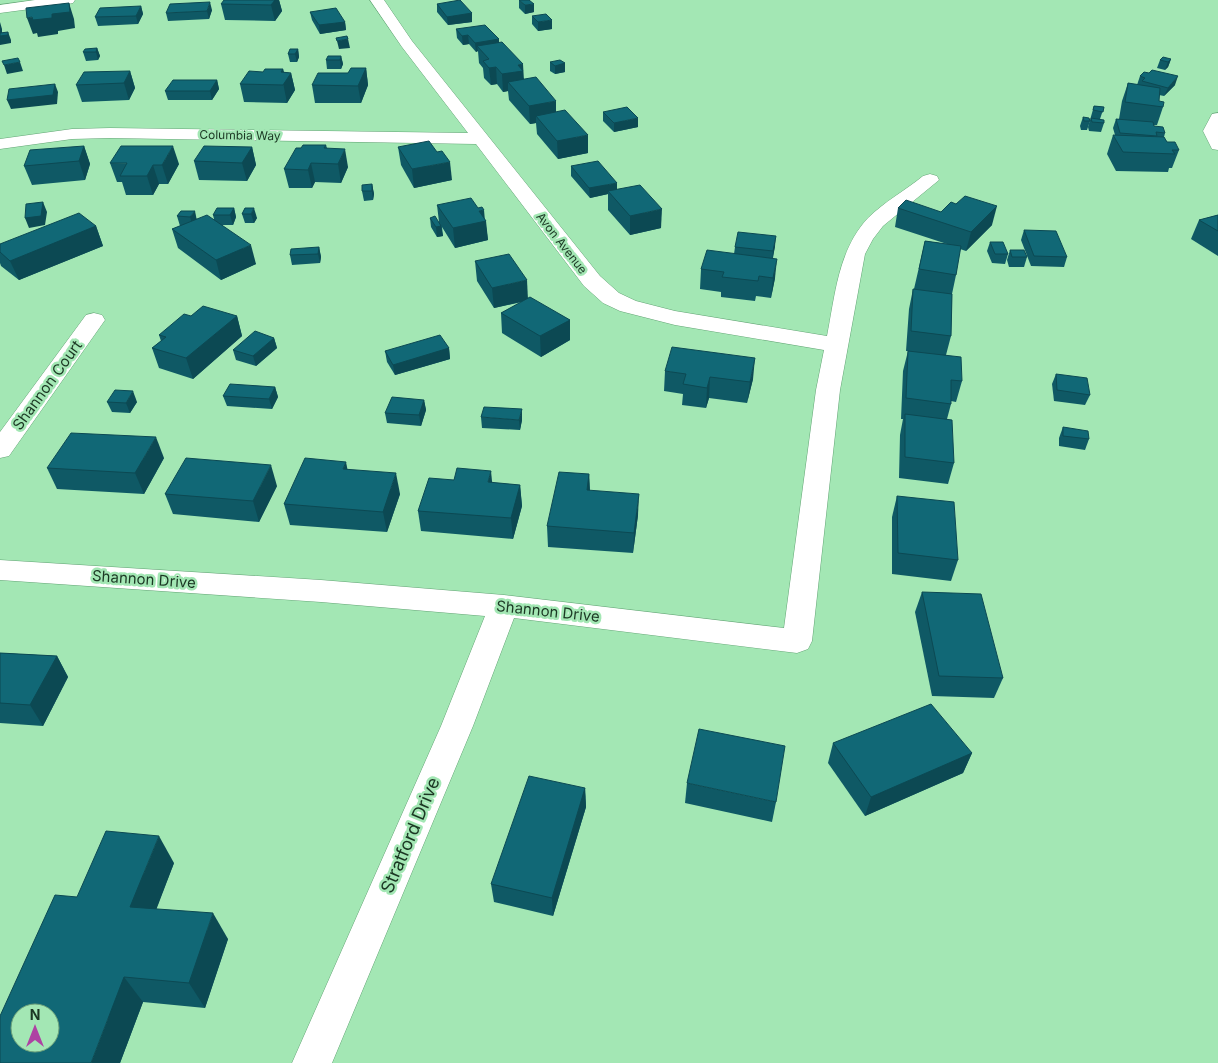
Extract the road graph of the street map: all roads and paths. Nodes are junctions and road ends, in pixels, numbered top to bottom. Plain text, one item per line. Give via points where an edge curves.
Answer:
1 (68, 0) edge
2 (377, 0) edge
3 (0, 9) edge
4 (1218, 118) edge
5 (480, 139) junction
6 (0, 144) edge
7 (1218, 145) edge
8 (930, 180) dead end
9 (94, 320) dead end
10 (837, 344) junction
11 (0, 450) edge
12 (0, 570) edge
13 (504, 606) junction
14 (312, 1063) edge

1 - 3 street
2 - 5 street, Avon Avenue
4 - 7 street via 1212,131
5 - 6 street, Columbia Way via 110,133 72,134
5 - 10 street, Avon Avenue via 592,281 612,298 628,306 675,318
8 - 10 street via 876,222 864,237 855,254
9 - 11 street, Shannon Court
10 - 13 street, Shannon Drive via 828,390 797,641
12 - 13 street, Shannon Drive via 322,590
13 - 14 street, Stratford Drive via 457,726

